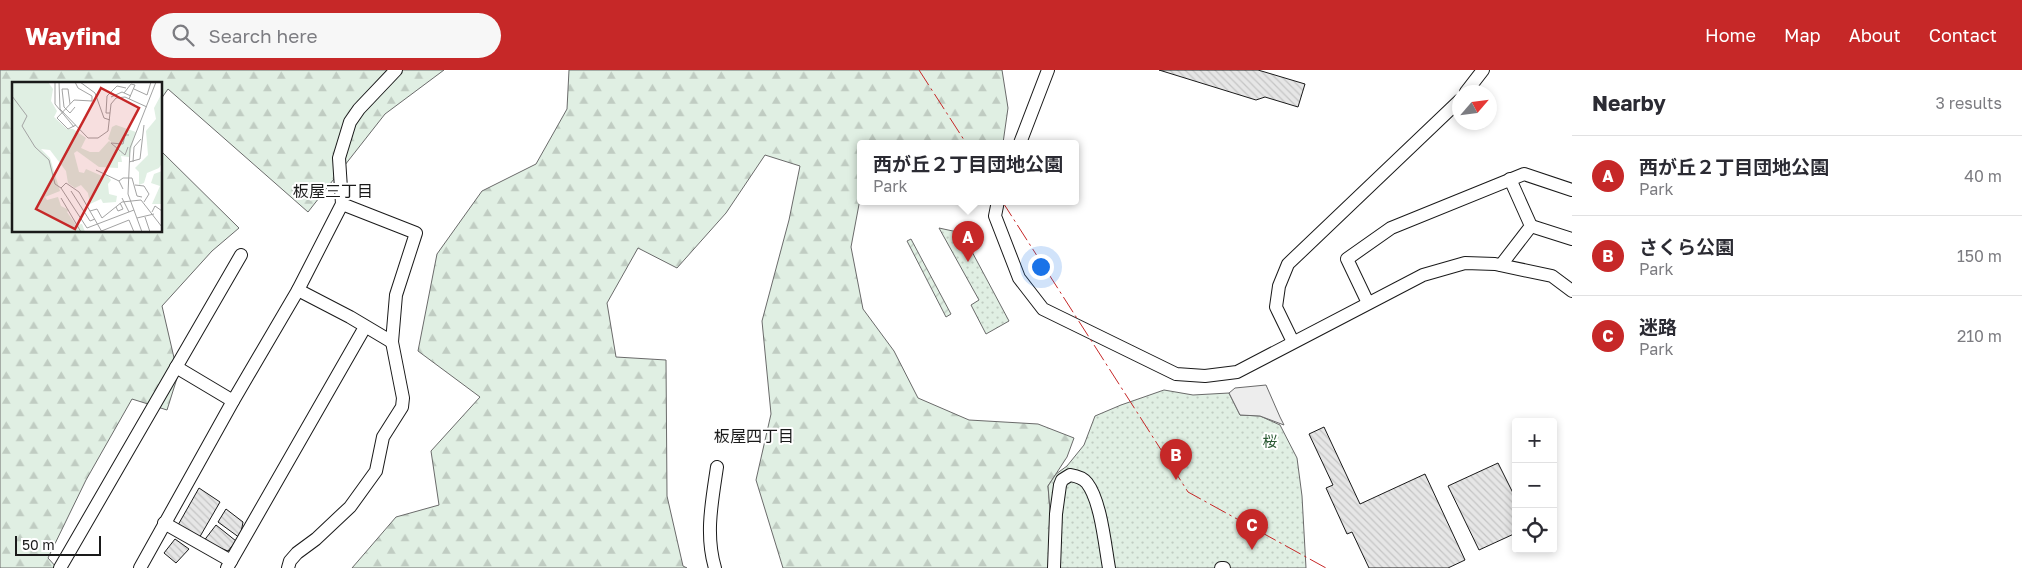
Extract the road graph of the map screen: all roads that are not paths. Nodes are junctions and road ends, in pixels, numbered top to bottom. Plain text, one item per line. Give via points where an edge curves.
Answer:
1 (396, 70) edge
2 (1048, 70) edge
3 (1483, 70) edge
4 (1471, 85) edge
5 (1452, 108) edge
6 (1021, 140) edge
7 (1510, 179) junction
8 (1572, 190) edge
9 (342, 204) junction
10 (997, 205) edge
11 (1531, 226) junction
12 (1572, 239) edge
13 (241, 255) dead end
14 (1501, 265) junction
15 (298, 290) junction
16 (1572, 291) edge
17 (1368, 303) junction
18 (365, 327) junction
19 (392, 342) junction
20 (1293, 342) junction
21 (176, 367) junction
22 (233, 401) junction
23 (718, 467) dead end
24 (164, 523) junction
25 (229, 564) edge
26 (60, 568) edge
27 (140, 568) edge
28 (288, 568) edge
29 (715, 568) edge
30 (1054, 568) edge
31 (1109, 568) edge

1 - 9 street via 350,122 339,158
2 - 6 street
3 - 4 street
5 - 20 street via 1288,264 1279,286 1276,307
7 - 8 street via 1524,174
7 - 11 street
7 - 17 street via 1391,228 1347,259
9 - 15 street
9 - 19 street via 416,233 396,296
10 - 20 street via 995,216 1019,278 1043,309 1126,351 1176,374 1205,376 1237,372
11 - 12 street
11 - 14 street
13 - 21 street
14 - 16 street via 1552,276
14 - 17 street via 1465,263 1423,275
15 - 18 street
15 - 22 street
17 - 20 street
18 - 19 street
18 - 25 street
19 - 28 street via 402,407 383,437 376,471 350,507 297,553
21 - 22 street
21 - 26 street
22 - 24 street
23 - 29 street via 710,516 711,553
24 - 25 street
24 - 27 street
30 - 31 street via 1060,485 1070,475 1079,476 1090,488

